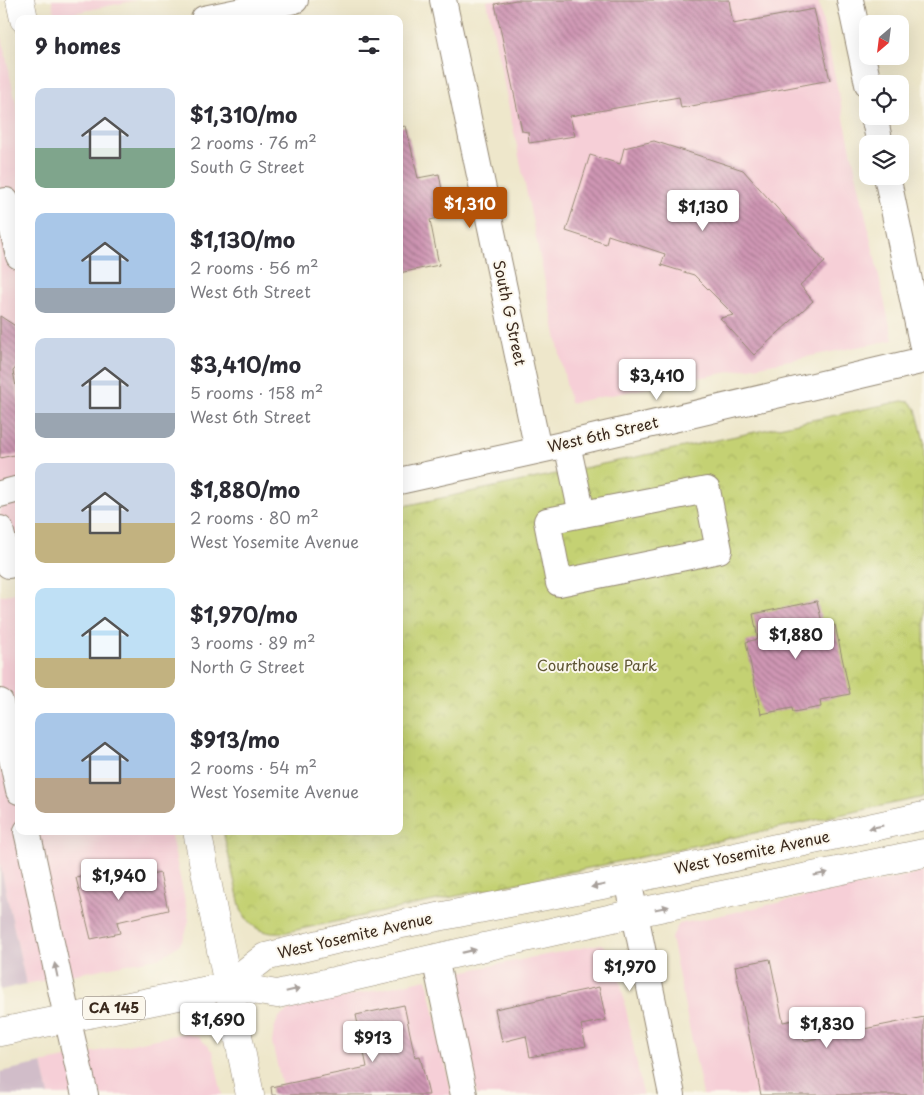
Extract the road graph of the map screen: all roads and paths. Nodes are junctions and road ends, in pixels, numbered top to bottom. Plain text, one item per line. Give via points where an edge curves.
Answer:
1 (20, 0) edge
2 (294, 0) edge
3 (443, 0) edge
4 (850, 0) edge
5 (233, 11) edge
6 (23, 15) edge
7 (218, 15) edge
8 (866, 75) edge
9 (889, 185) edge
10 (8, 200) edge
11 (15, 236) edge
12 (924, 352) edge
13 (924, 360) edge
14 (567, 444) junction
15 (538, 450) junction
16 (403, 480) edge
17 (15, 490) edge
18 (0, 494) edge
19 (582, 514) junction
20 (0, 530) edge
21 (9, 565) edge
22 (0, 702) edge
23 (15, 772) edge
24 (924, 816) edge
25 (28, 835) edge
26 (198, 835) edge
27 (924, 853) edge
28 (628, 880) junction
29 (635, 913) junction
30 (434, 958) junction
31 (228, 986) junction
32 (66, 1017) junction
33 (0, 1032) edge
34 (85, 1095) edge
35 (250, 1095) edge
36 (464, 1095) edge
37 (672, 1095) edge

1 - 6 main road
2 - 5 street
3 - 15 street, South G Street
4 - 8 street
5 - 7 street
9 - 12 street
10 - 11 street
13 - 14 street, West 6th Street
14 - 15 street, West 6th Street
14 - 19 street
15 - 16 street, West 6th Street
17 - 18 street
19 - 19 street via 547,521 559,583 719,550 707,490
20 - 21 street
22 - 23 street
24 -> 28 main road, West Yosemite Avenue
32 -> 25 street
26 - 31 main road
29 -> 27 main road
28 - 29 street
28 -> 31 main road, West Yosemite Avenue via 402,924 265,957
30 -> 29 main road
29 - 37 street
31 -> 30 main road via 277,994
30 - 36 street
31 - 32 main road, CA 145
31 - 35 main road
32 - 33 main road, CA 145
32 - 34 street

